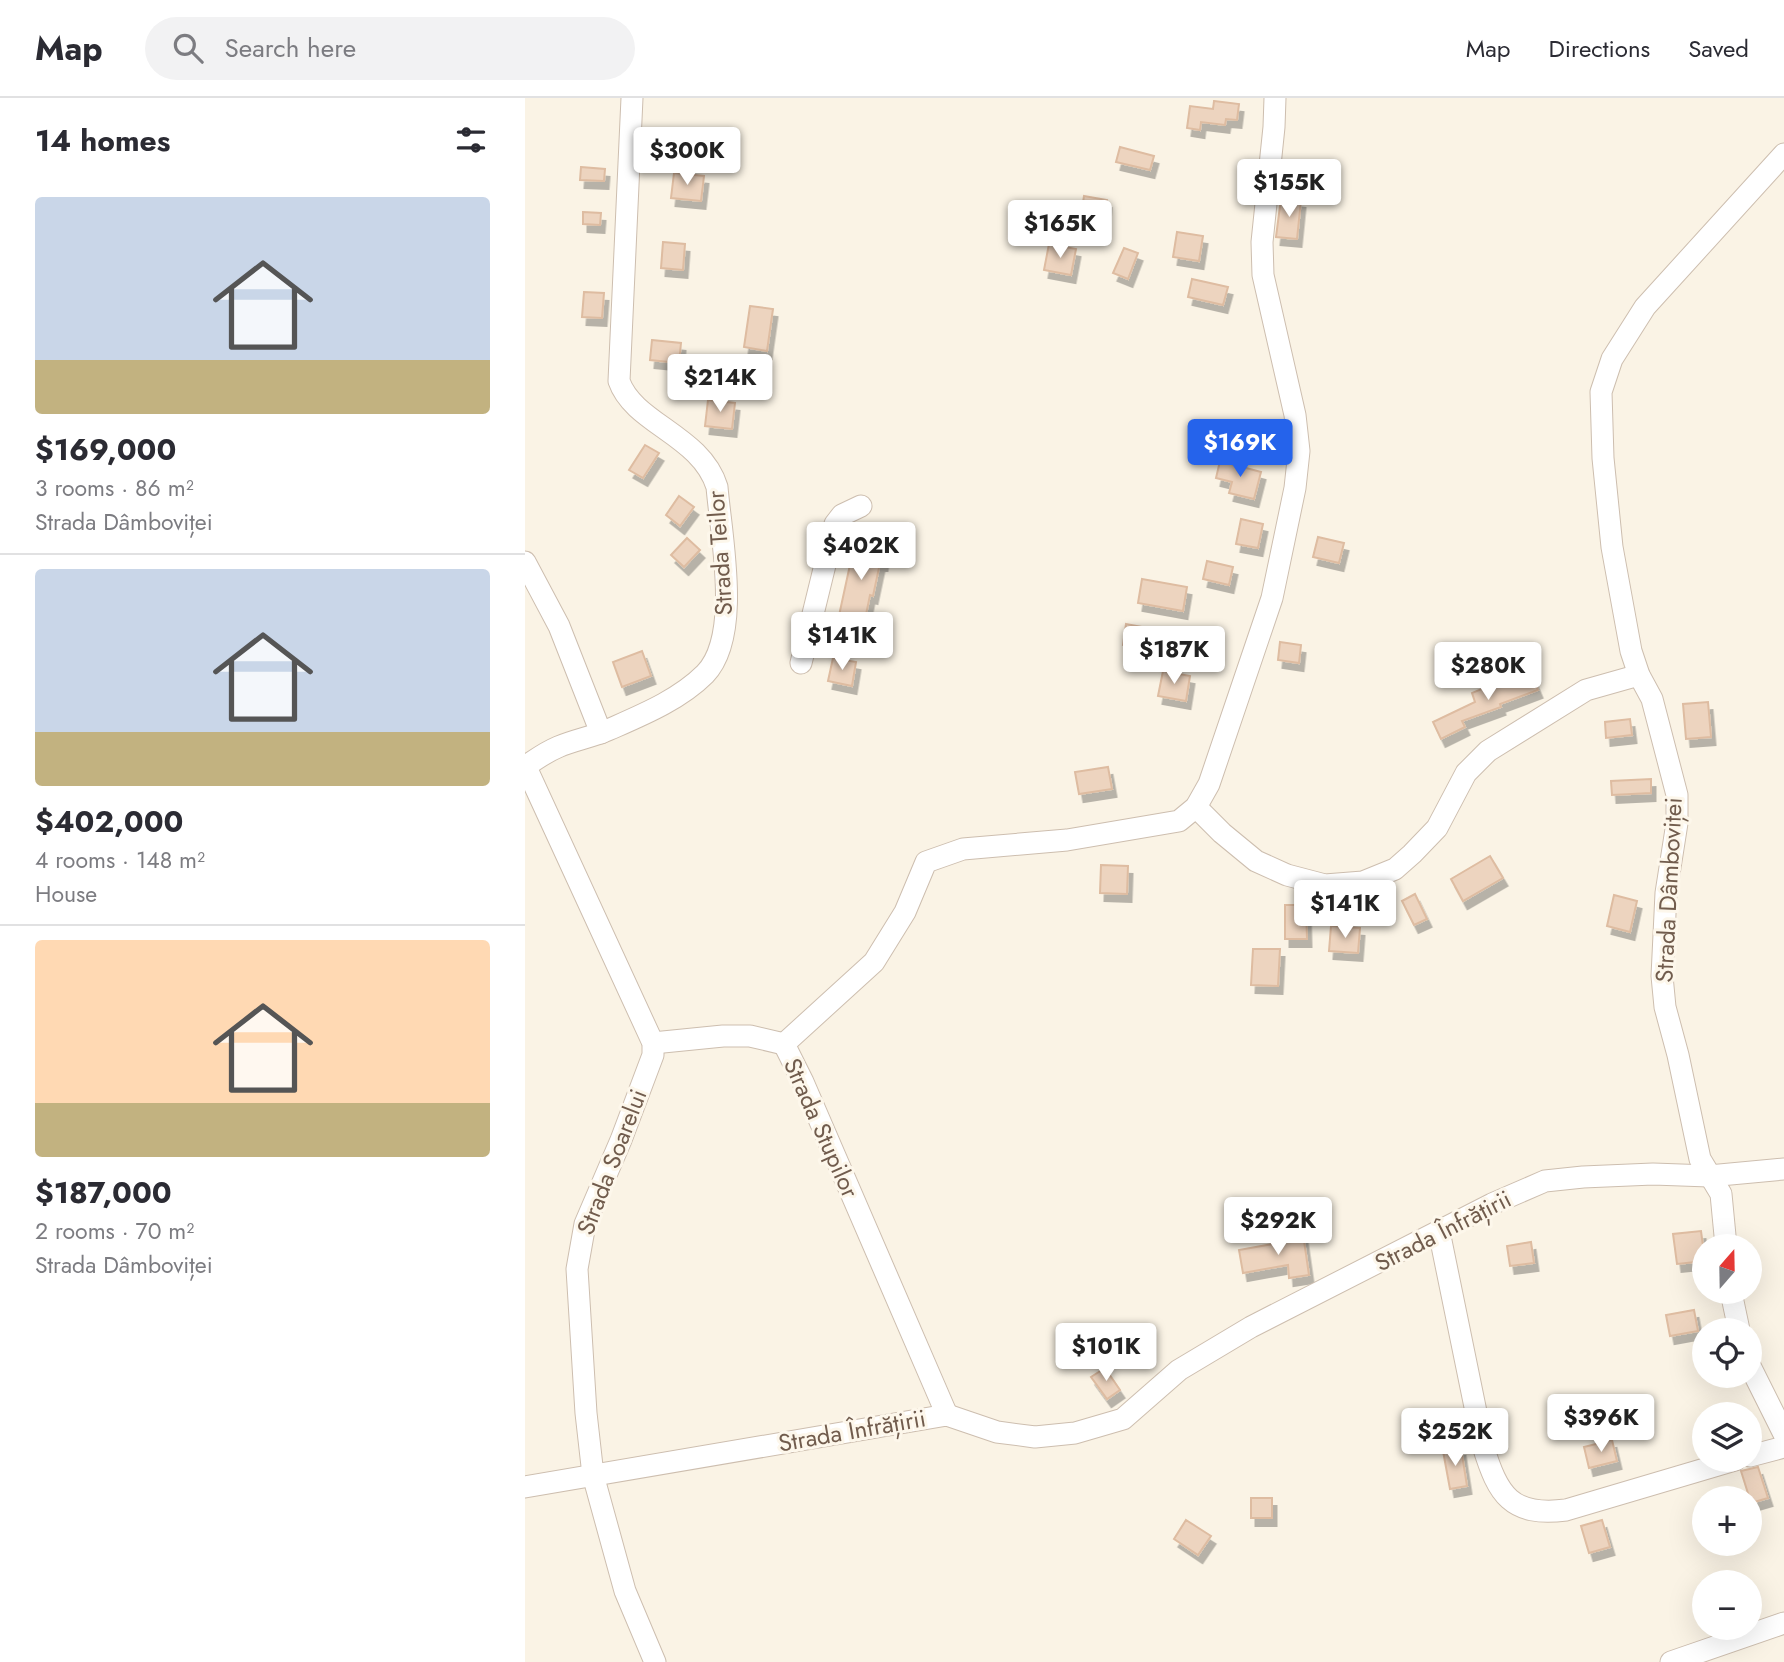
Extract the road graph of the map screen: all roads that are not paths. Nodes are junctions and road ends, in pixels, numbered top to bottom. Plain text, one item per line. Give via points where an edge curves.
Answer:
1 (632, 98) edge
2 (1275, 98) edge
3 (1784, 154) edge
4 (861, 506) dead end
5 (525, 562) edge
6 (801, 663) dead end
7 (1639, 675) junction
8 (601, 733) junction
9 (525, 765) edge
10 (1196, 807) junction
11 (653, 1043) junction
12 (784, 1044) junction
13 (1784, 1169) edge
14 (1709, 1176) junction
15 (1439, 1231) junction
16 (1725, 1234) edge
17 (1761, 1388) edge
18 (947, 1415) junction
19 (1784, 1434) edge
20 (1784, 1447) edge
21 (1762, 1453) edge
22 (1694, 1472) edge
23 (593, 1475) junction
24 (525, 1486) edge
25 (1784, 1623) edge
26 (655, 1662) edge
27 (1671, 1662) edge

1 - 8 street, Strada Teilor via 619,381 628,398 701,457 713,473 728,612 724,635 707,672 661,705
2 - 10 street via 1263,275 1295,415 1299,451 1295,488 1272,598 1209,784
3 - 7 street, Strada Dâmboviței via 1645,307 1612,359 1601,392 1612,547
4 - 6 street via 835,524
5 - 8 street via 559,626
7 - 10 street via 1586,690 1488,751 1466,774 1437,828 1395,869 1363,882 1325,885 1287,875 1256,861
7 - 14 street, Strada Dâmboviței via 1652,699 1677,795 1662,976 1700,1159
8 - 9 street, Strada Teilor via 560,746
9 - 11 street
10 - 12 street, Strada Stupilor via 1179,821 1157,826 963,849 926,862 905,912 874,962
11 - 12 street via 750,1036
11 - 23 street, Strada Soarelui via 653,1055 585,1224 577,1269
12 - 18 street, Strada Stupilor
13 - 14 street, Strada Înfrățirii
14 - 15 street, Strada Înfrățirii via 1545,1181
14 - 16 street, Strada Dâmboviței via 1721,1194
15 - 18 street, Strada Înfrățirii via 1251,1327 1179,1370 1123,1419 1075,1433 1035,1437 997,1432
15 - 22 street via 1483,1446 1501,1492 1511,1502 1548,1512 1566,1510
17 - 19 street
18 - 23 street, Strada Înfrățirii
20 - 21 street
23 - 24 street, Strada Înfrățirii
23 - 26 street, Strada Soarelui via 625,1591
25 - 27 street

